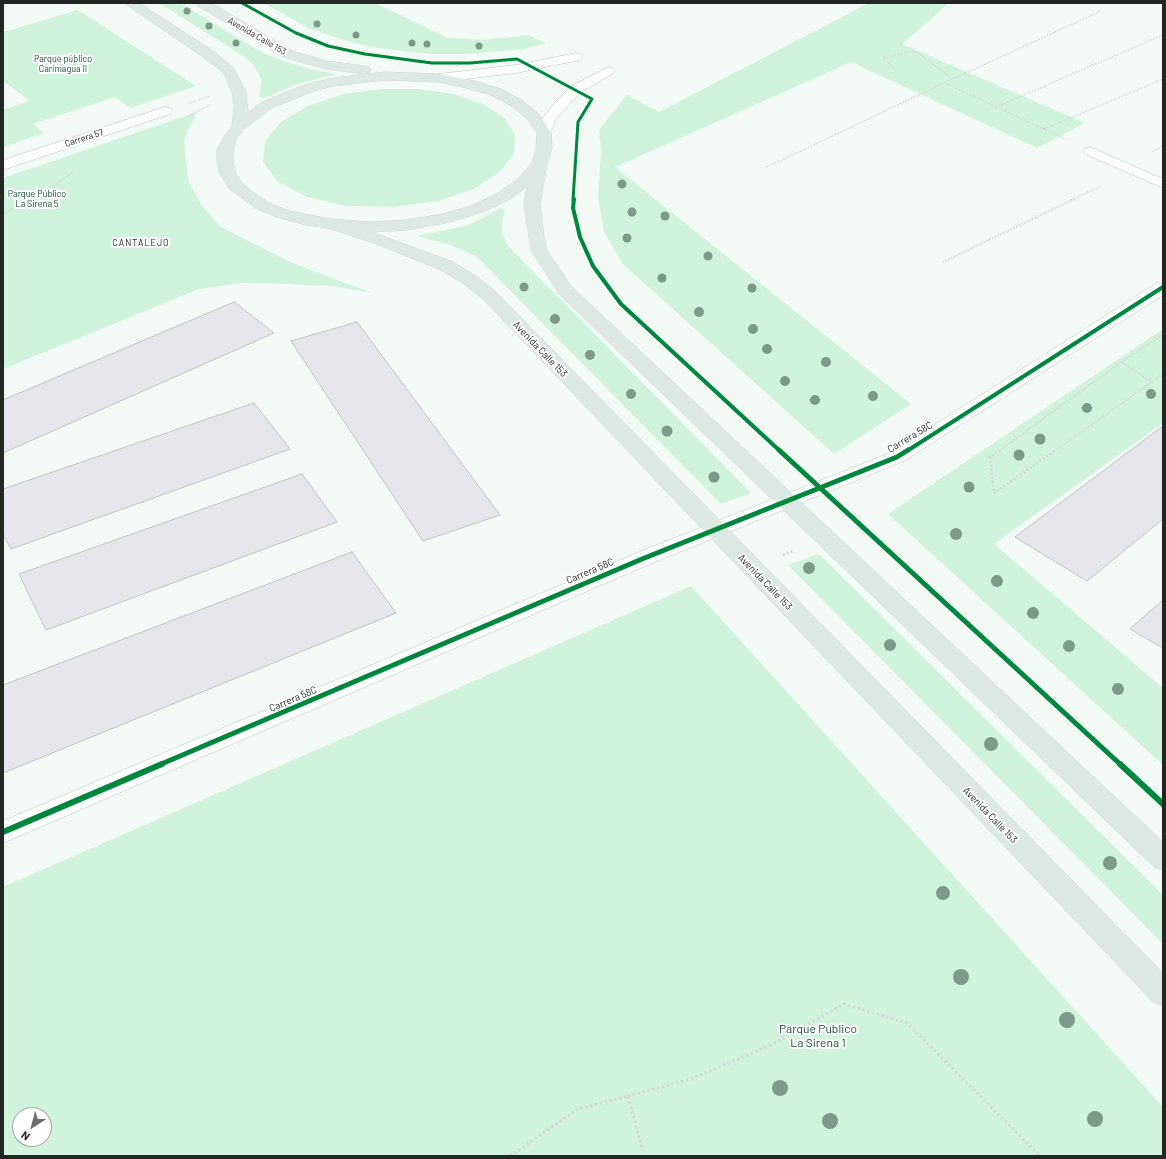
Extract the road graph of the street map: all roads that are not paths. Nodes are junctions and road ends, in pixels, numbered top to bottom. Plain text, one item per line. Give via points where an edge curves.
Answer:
1 (130, 3) edge
2 (202, 3) edge
3 (576, 57) dead end
4 (608, 71) dead end
5 (411, 76) junction
6 (439, 78) junction
7 (165, 111) dead end
8 (239, 126) junction
9 (544, 133) junction
10 (1090, 151) road end
11 (539, 164) junction
12 (3, 165) edge
13 (1163, 184) edge
14 (331, 224) junction
15 (1163, 287) edge
16 (789, 502) junction
17 (715, 530) junction
18 (3, 832) edge
19 (1163, 859) edge
20 (1163, 993) edge

1 - 8 main road via 228,70 239,92
2 - 5 main road, Avenida Calle 153 via 288,54 326,65
3 - 6 lane via 516,69
4 - 9 lane via 575,90 550,118
5 - 6 main road
5 - 8 main road via 359,78 310,88 267,105
6 - 9 main road via 496,92 518,104 534,117
7 - 12 street, Carrera 57
8 - 14 main road via 230,138 224,162 236,186 263,206 283,214
9 - 11 main road via 544,149
10 - 13 lane
11 - 14 main road via 525,181 504,196 477,209 444,219 369,227
11 - 16 main road via 532,204 536,238 539,250 565,290
14 - 17 main road, Avenida Calle 153 via 385,241 447,266 489,295
15 - 16 street, Carrera 58C via 897,457
16 - 17 street, Carrera 58C
16 - 19 main road
17 - 18 street, Carrera 58C
17 - 20 main road, Avenida Calle 153

